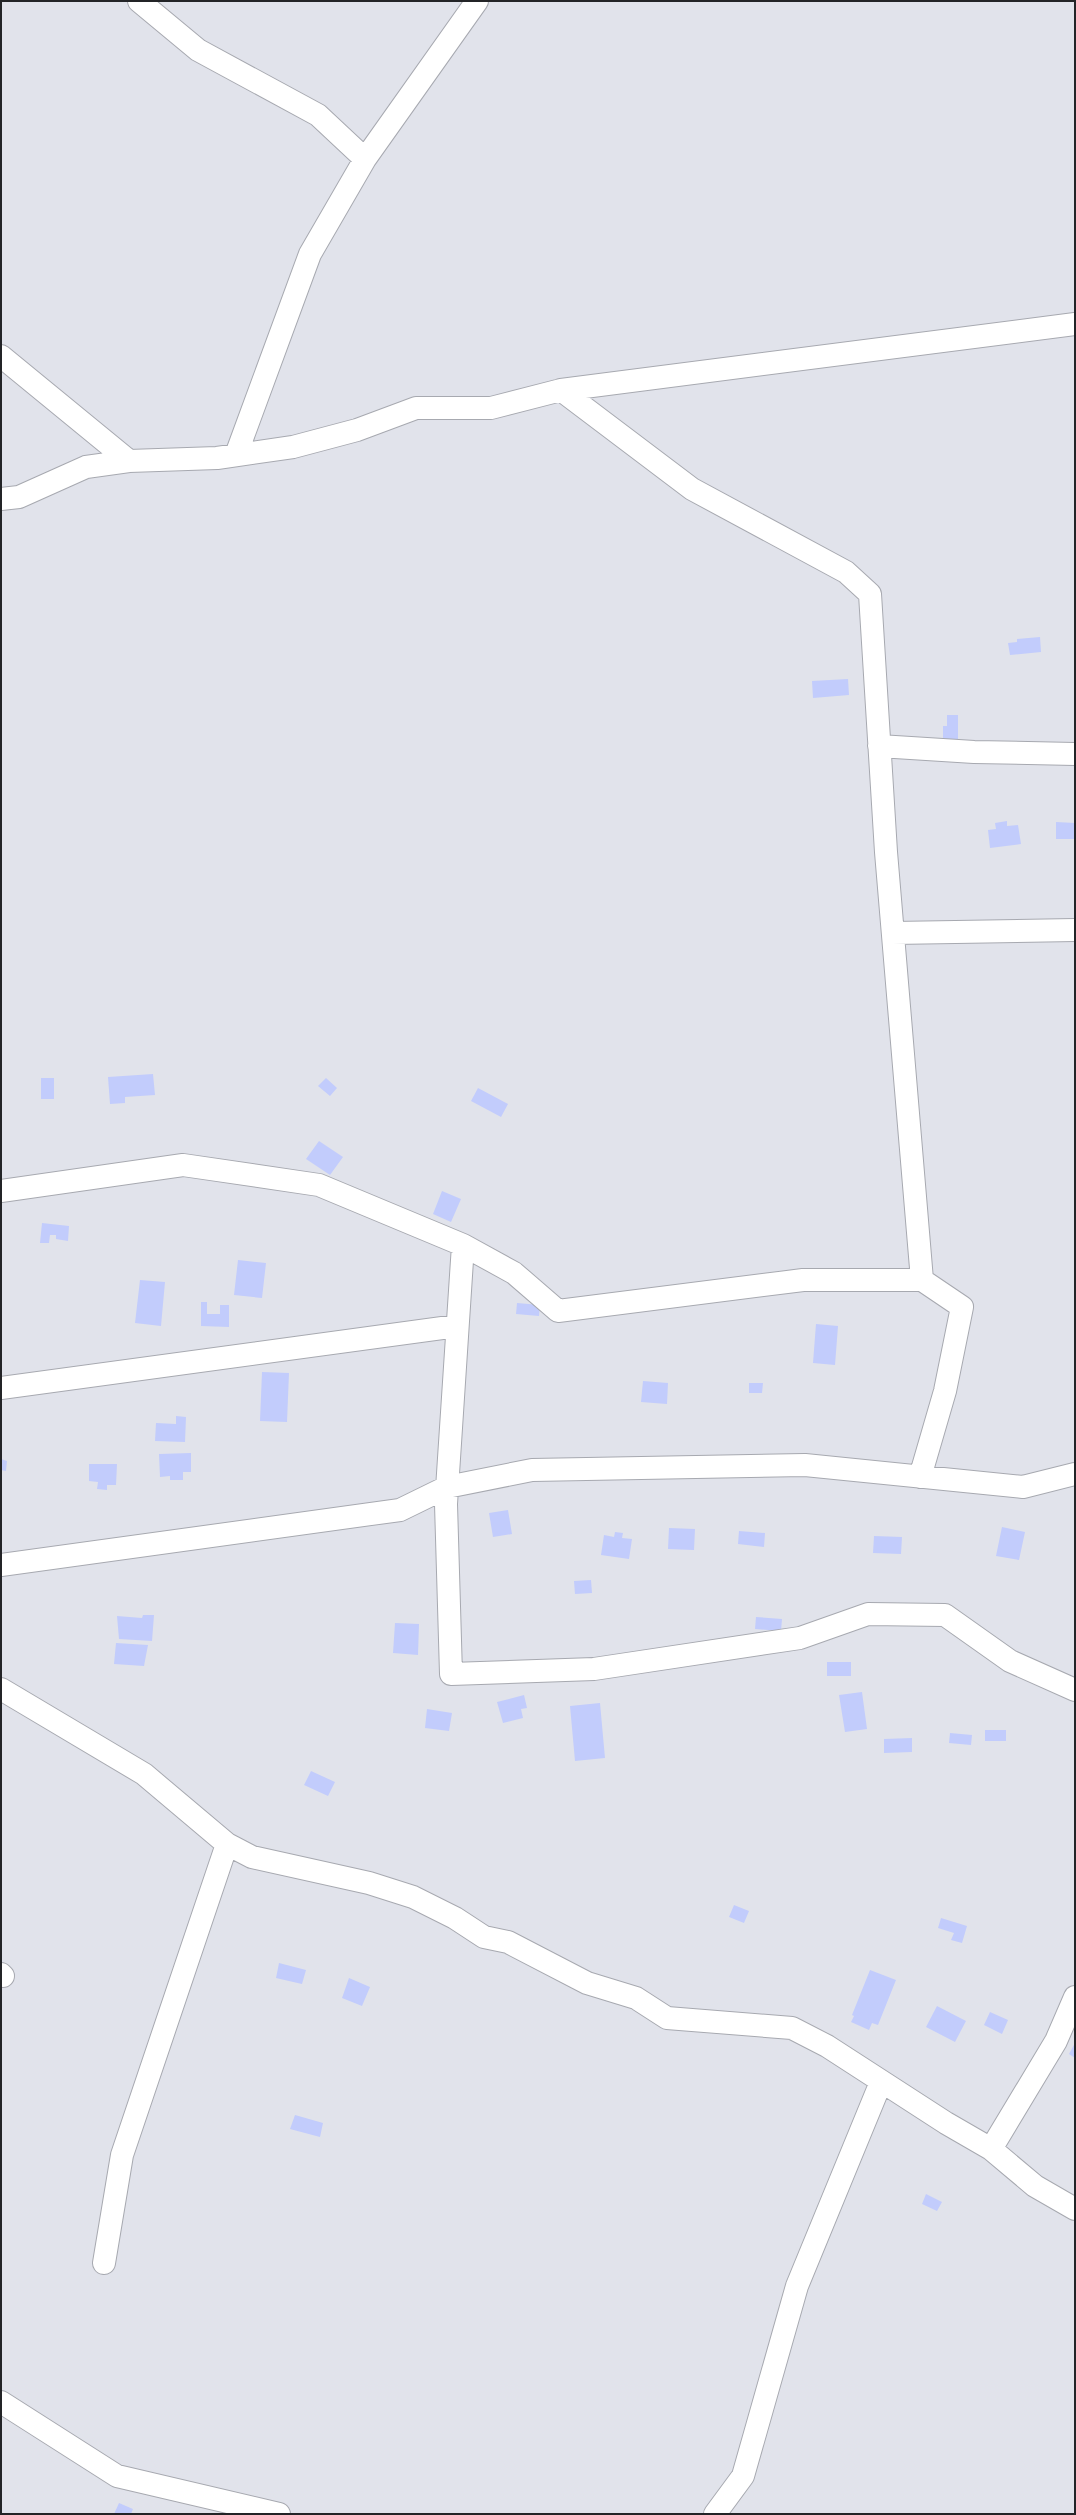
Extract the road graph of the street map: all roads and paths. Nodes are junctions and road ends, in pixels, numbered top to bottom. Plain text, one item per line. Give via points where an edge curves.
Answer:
1 (139, 1) edge
2 (477, 1) edge
3 (365, 159) junction
4 (1075, 324) edge
5 (1, 356) edge
6 (561, 390) junction
7 (236, 455) junction
8 (129, 461) junction
9 (1, 499) edge
10 (879, 746) junction
11 (1075, 754) edge
12 (1075, 930) edge
13 (893, 933) junction
14 (1, 1191) edge
15 (463, 1245) junction
16 (922, 1280) junction
17 (458, 1326) junction
18 (1, 1388) edge
19 (1075, 1474) edge
20 (920, 1477) junction
21 (447, 1487) junction
22 (1, 1565) edge
23 (1, 1689) edge
24 (1075, 1690) edge
25 (227, 1844) junction
26 (1075, 1996) edge
27 (881, 2082) junction
28 (991, 2150) junction
29 (1075, 2208) edge
30 (104, 2263) dead end
31 (1, 2402) edge
32 (279, 2514) edge
33 (715, 2514) edge

1 - 3 street via 198,50 318,115
2 - 3 street
3 - 7 street via 310,254
4 - 6 street
5 - 8 street
6 - 7 street via 491,408 416,408 357,430 300,445
6 - 10 street via 692,489 846,572 870,594
7 - 8 street
8 - 9 street via 86,466 19,497
10 - 11 street via 974,752
10 - 13 street
12 - 13 street
13 - 16 street
14 - 15 street via 183,1165 319,1185
15 - 16 street via 514,1273 558,1310 804,1280
15 - 17 street
16 - 20 street via 962,1307 945,1391
17 - 18 street
17 - 21 street
19 - 20 street via 1023,1487
20 - 21 street via 805,1465 532,1470
21 - 22 street via 400,1510
21 - 24 street via 451,1674 594,1669 800,1638 868,1614 945,1615 1010,1661
23 - 25 street via 144,1774
25 - 27 street via 252,1857 369,1883 413,1897 455,1918 484,1937 508,1942 587,1983 636,1998 667,2018 792,2028 827,2046
25 - 30 street via 122,2155
26 - 28 street via 1056,2041
27 - 28 street
27 - 33 street via 797,2286 743,2476
28 - 29 street via 1035,2186
31 - 32 street via 117,2476

